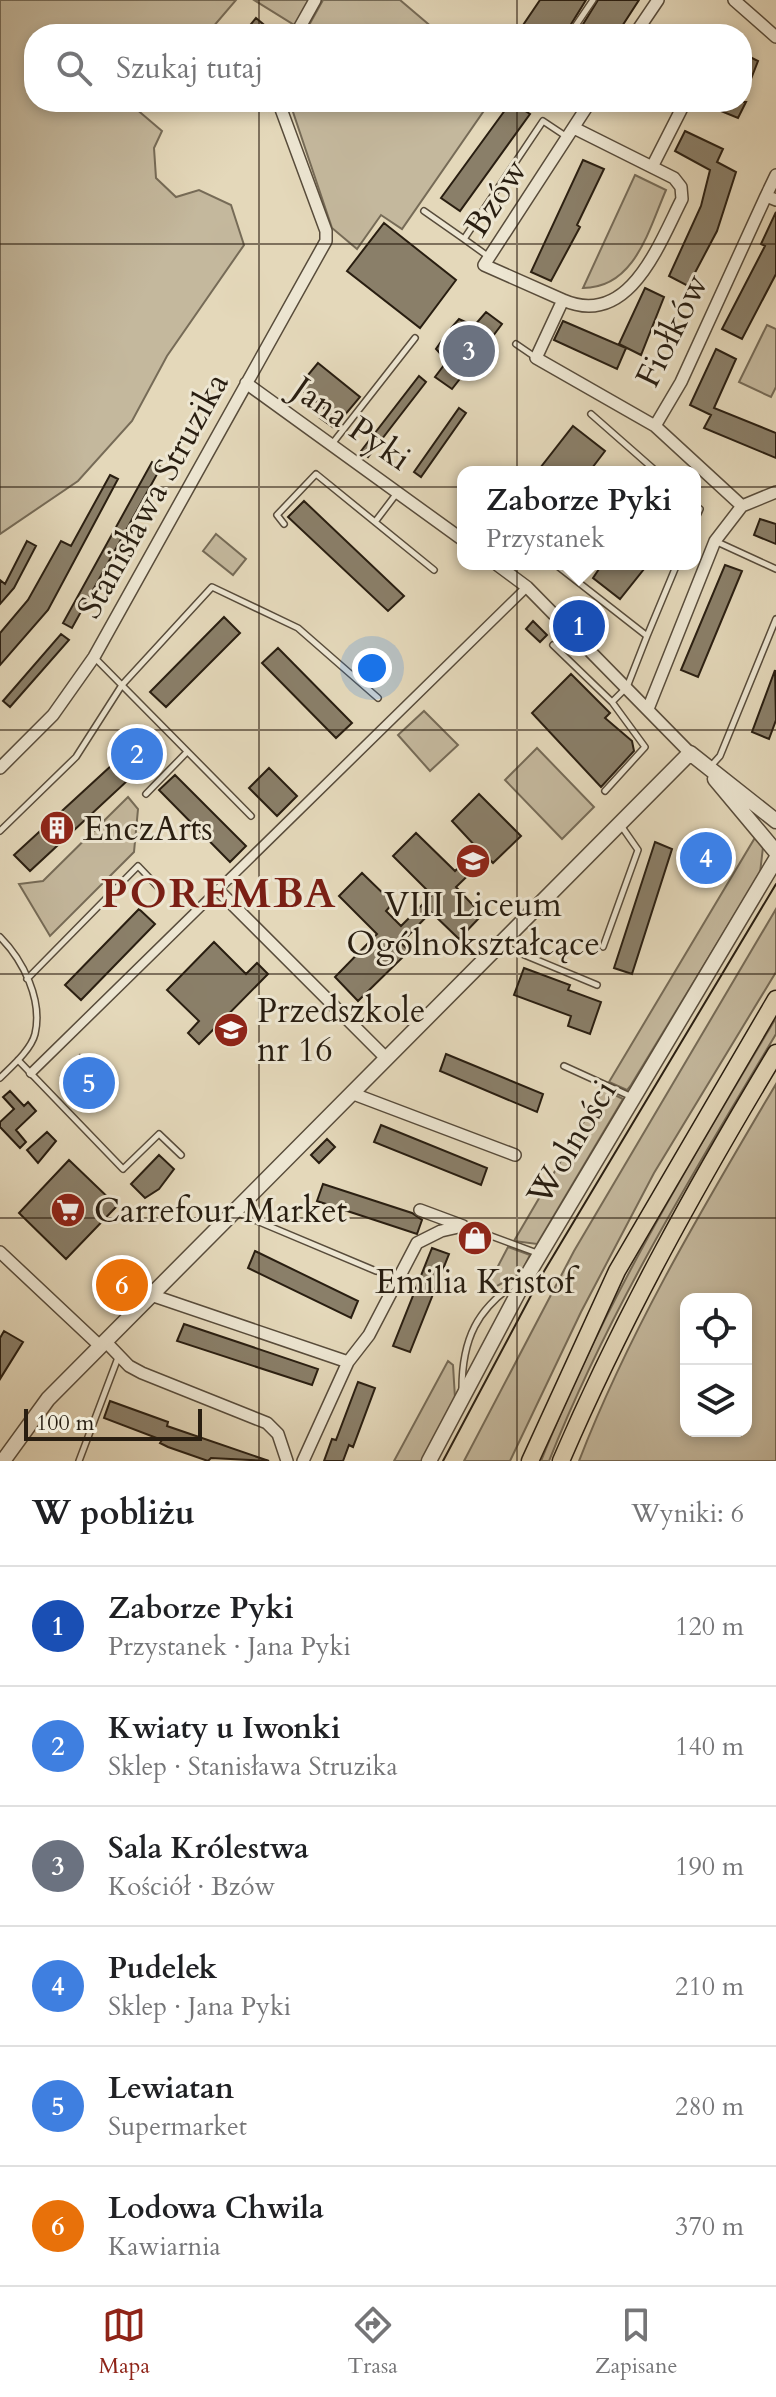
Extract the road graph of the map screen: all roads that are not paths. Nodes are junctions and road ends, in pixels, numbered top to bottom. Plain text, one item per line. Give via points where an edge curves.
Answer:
1 (315, 0) edge
2 (593, 0) edge
3 (658, 0) edge
4 (734, 0) edge
5 (302, 24) edge
6 (578, 24) edge
7 (642, 24) edge
8 (776, 37) edge
9 (282, 112) edge
10 (584, 112) edge
11 (680, 112) edge
12 (571, 133) junction
13 (653, 165) junction
14 (776, 175) edge
15 (771, 198) edge
16 (424, 211) dead end
17 (464, 239) junction
18 (489, 257) junction
19 (563, 300) junction
20 (415, 338) dead end
21 (516, 344) dead end
22 (536, 358) junction
23 (246, 383) junction
24 (591, 414) dead end
25 (655, 426) junction
26 (332, 445) junction
27 (650, 466) edge
28 (698, 466) edge
29 (701, 468) edge
30 (398, 492) junction
31 (774, 494) edge
32 (742, 506) junction
33 (375, 522) junction
34 (284, 524) dead end
35 (457, 536) edge
36 (715, 541) junction
37 (776, 569) edge
38 (434, 570) dead end
39 (504, 570) edge
40 (563, 570) edge
41 (674, 570) edge
42 (527, 587) junction
43 (776, 619) edge
44 (647, 636) junction
45 (553, 645) dead end
46 (94, 657) junction
47 (122, 685) junction
48 (627, 687) junction
49 (378, 698) dead end
50 (612, 702) junction
51 (648, 709) junction
52 (187, 752) junction
53 (690, 753) junction
54 (0, 768) edge
55 (707, 769) junction
56 (605, 791) dead end
57 (146, 794) dead end
58 (251, 816) dead end
59 (776, 821) edge
60 (619, 823) junction
61 (0, 831) edge
62 (776, 852) edge
63 (776, 859) edge
64 (159, 888) dead end
65 (219, 891) junction
66 (0, 937) edge
67 (499, 943) junction
68 (603, 947) dead end
69 (27, 979) junction
70 (597, 985) dead end
71 (776, 999) edge
72 (776, 1053) edge
73 (386, 1058) junction
74 (18, 1060) junction
75 (564, 1066) dead end
76 (31, 1073) junction
77 (0, 1078) edge
78 (351, 1093) junction
79 (633, 1098) junction
80 (181, 1155) dead end
81 (515, 1155) dead end
82 (420, 1210) dead end
83 (234, 1211) junction
84 (463, 1226) junction
85 (0, 1252) edge
86 (540, 1254) junction
87 (376, 1271) dead end
88 (527, 1276) junction
89 (151, 1295) junction
90 (103, 1343) junction
91 (119, 1354) junction
92 (348, 1362) junction
93 (569, 1370) junction
94 (601, 1371) junction
95 (462, 1399) junction
96 (3, 1461) edge
97 (79, 1461) edge
98 (287, 1461) edge
99 (303, 1461) edge
100 (429, 1461) edge
101 (519, 1461) edge
102 (530, 1461) edge
103 (561, 1461) edge
104 (571, 1461) edge

1 - 5 street
2 - 6 lane
3 - 7 street
4 - 8 street
9 - 23 street, Stanisława Struzika via 326,241
10 - 12 street, Bzów
11 - 13 street
12 - 13 street, Bzów
12 - 17 lane via 543,121
12 - 18 street, Bzów
13 - 19 street, Bzów via 674,178 682,199 645,270 620,297 604,303 576,306
14 - 15 street, Fiołków
15 - 25 street, Fiołków
16 - 17 lane
17 - 18 lane
18 - 19 street, Bzów via 484,265
19 - 22 street
20 - 26 lane
21 - 22 lane
22 - 25 street
23 - 26 street, Jana Pyki
23 - 46 street, Stanisława Struzika
24 - 27 lane
25 - 28 street, Fiołków
26 - 30 street, Jana Pyki
29 - 32 street, Fiołków
30 - 33 lane
30 - 35 street, Jana Pyki
31 - 32 street
32 - 36 street
33 - 34 lane via 316,474 277,515
33 - 38 lane
36 - 37 lane
36 - 51 street
39 - 42 street
40 - 44 lane
41 - 44 lane
42 - 48 street
42 - 65 street
43 - 55 lane via 720,756
44 - 48 lane
45 - 50 lane
46 - 47 lane
46 - 54 street, Stanisława Struzika via 53,715
47 - 49 lane via 212,587 298,628
47 - 52 lane
47 - 61 lane via 76,757
48 - 50 lane
48 - 51 street
50 - 56 lane via 645,747
51 - 53 street
52 - 57 lane
52 - 58 lane
53 - 55 street
53 - 60 street
55 - 59 street
55 - 62 street
60 - 67 street
60 - 68 lane via 638,850
63 - 79 street, Wolności
64 - 69 lane via 138,866
65 - 73 street
65 - 76 street
66 - 69 lane via 15,952
67 - 70 lane
67 - 73 street
69 - 74 lane via 34,995 35,1035
71 - 93 main road via 665,1184
72 - 94 main road via 669,1236
73 - 78 street
74 - 76 lane
74 - 77 lane
75 - 79 lane
76 - 80 lane via 123,1169 159,1134
78 - 81 street
78 - 83 street
79 - 86 street, Wolności
82 - 84 street
83 - 87 lane
83 - 89 street
84 - 86 lane
84 - 92 street via 417,1243 369,1335
85 - 90 street
86 - 88 street, Wolności
88 - 95 street, Wolności
88 - 95 lane via 494,1297 476,1326 462,1357
89 - 90 street
89 - 92 street
90 - 91 street
90 - 96 street via 41,1406
91 - 97 lane
91 - 98 street via 142,1373 267,1423 278,1434
92 - 99 street
93 - 101 main road
93 - 102 main road
94 - 103 main road
94 - 104 main road
95 - 100 street, Wolności

